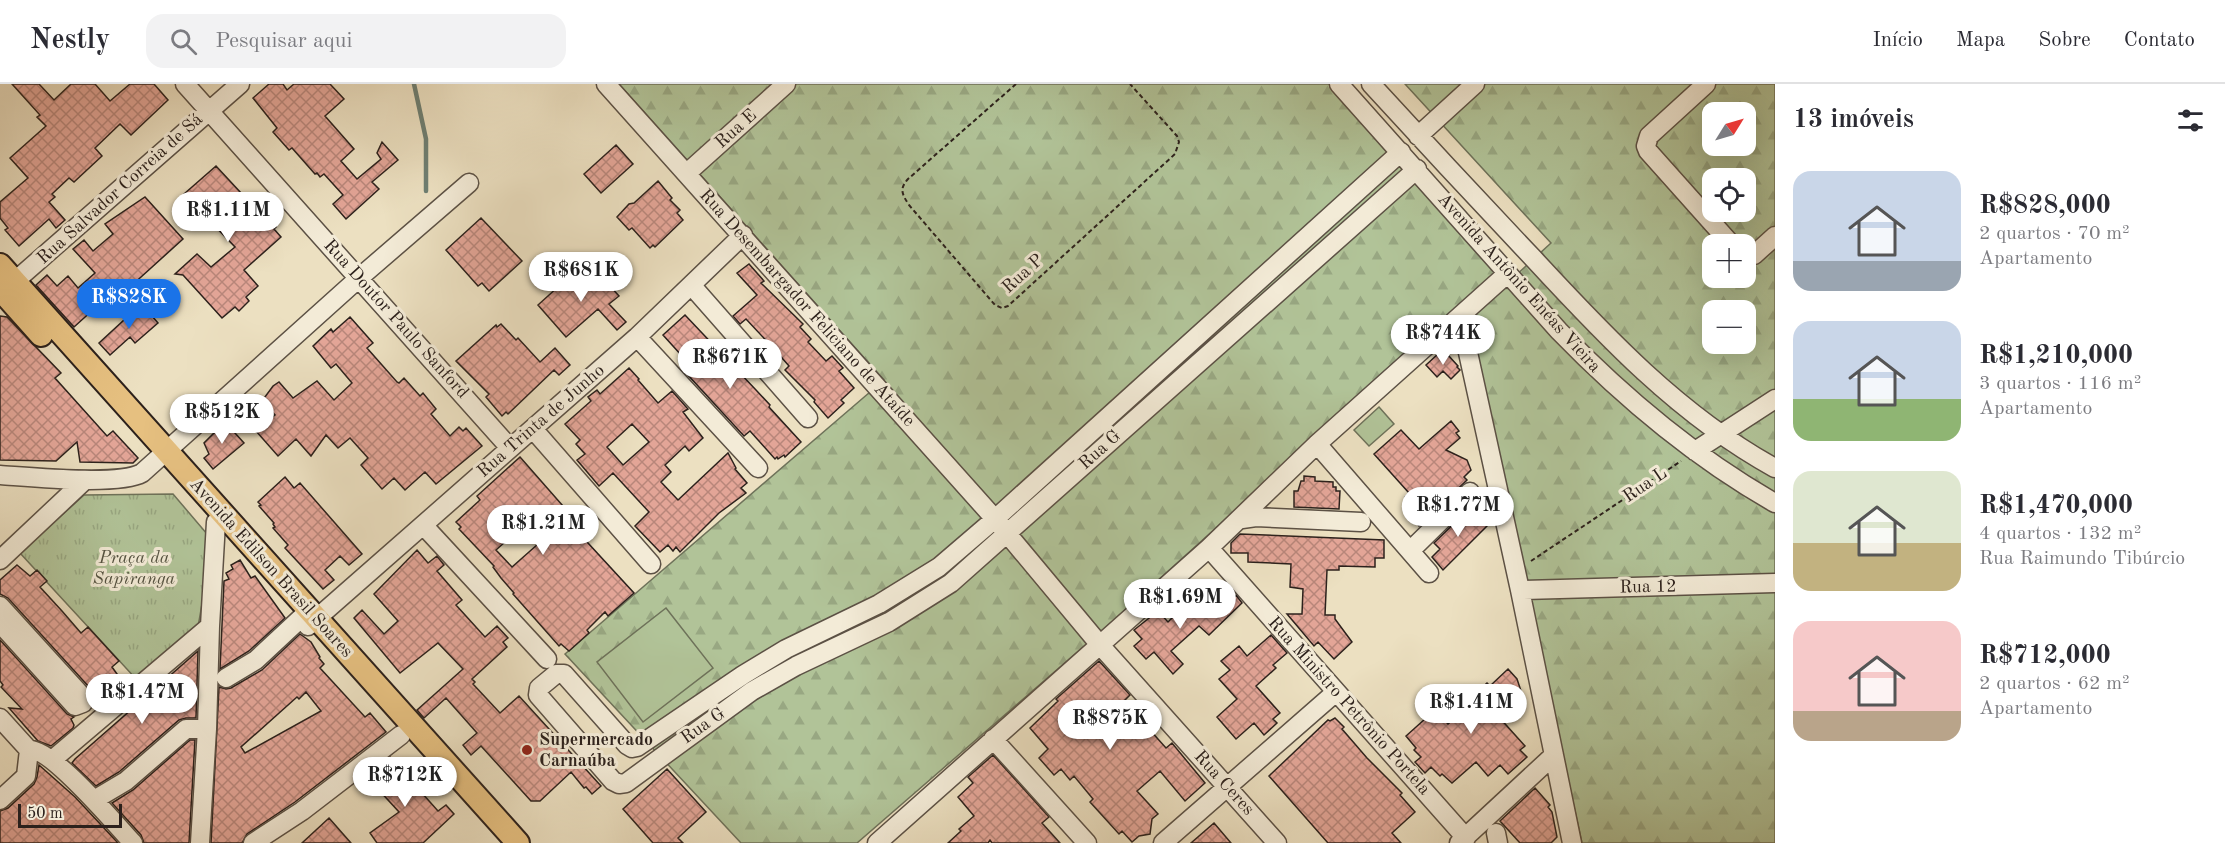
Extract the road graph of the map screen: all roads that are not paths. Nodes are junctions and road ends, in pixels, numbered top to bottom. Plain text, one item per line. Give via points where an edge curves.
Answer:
1 (184, 84) edge
2 (240, 84) edge
3 (606, 84) edge
4 (786, 84) edge
5 (1339, 84) edge
6 (1371, 84) edge
7 (1475, 84) edge
8 (1706, 84) edge
9 (209, 111) junction
10 (1418, 136) junction
11 (1401, 152) junction
12 (1417, 169) junction
13 (687, 174) junction
14 (469, 183) dead end
15 (1722, 234) edge
16 (743, 235) junction
17 (1775, 236) edge
18 (1756, 253) edge
19 (0, 265) edge
20 (1508, 273) junction
21 (359, 278) junction
22 (692, 286) junction
23 (4, 289) edge
24 (1460, 316) junction
25 (637, 337) junction
26 (1775, 399) edge
27 (808, 418) dead end
28 (532, 429) junction
29 (1719, 435) junction
30 (1317, 444) junction
31 (510, 448) junction
32 (1695, 451) junction
33 (160, 456) junction
34 (758, 468) dead end
35 (1775, 468) edge
36 (0, 475) edge
37 (85, 480) junction
38 (1470, 492) dead end
39 (1775, 503) edge
40 (220, 519) junction
41 (1242, 519) junction
42 (1361, 522) dead end
43 (424, 526) junction
44 (1001, 526) junction
45 (1209, 548) junction
46 (1410, 551) junction
47 (0, 560) edge
48 (651, 564) dead end
49 (1429, 573) dead end
50 (1775, 583) edge
51 (1521, 591) junction
52 (0, 606) edge
53 (309, 621) junction
54 (0, 623) edge
55 (210, 626) junction
56 (1100, 645) junction
57 (547, 659) dead end
58 (226, 678) dead end
59 (1336, 692) junction
60 (0, 718) edge
61 (207, 729) junction
62 (401, 735) junction
63 (993, 739) junction
64 (649, 740) junction
65 (28, 750) junction
66 (1554, 754) junction
67 (662, 755) junction
68 (52, 760) junction
69 (1227, 786) junction
70 (0, 800) edge
71 (94, 800) junction
72 (888, 840) edge
73 (1462, 840) edge
74 (133, 843) edge
75 (200, 843) edge
76 (253, 843) edge
77 (498, 843) edge
78 (518, 843) edge
79 (1087, 843) edge
80 (1164, 843) edge
81 (1277, 843) edge
82 (1572, 843) edge

1 - 9 street, Rua Doutor Paulo Sanford
2 - 9 street, Rua Salvador Correia de Sá
3 - 13 street, Rua Desembargador Feliciano de Ataíde
4 - 13 street, Rua E
5 - 11 street, Avenida Antônio Enéas Vieira
6 - 10 street, Avenida Antônio Enéas Vieira
7 - 10 street
8 - 15 street via 1649,136 1646,146
9 - 21 street, Rua Doutor Paulo Sanford
9 - 23 street, Rua Salvador Correia de Sá
10 - 29 street, Avenida Antônio Enéas Vieira via 1581,310 1639,367
11 - 12 street, Avenida Antônio Enéas Vieira
11 - 44 street, Rua G
12 - 20 street, Avenida Antônio Enéas Vieira
12 - 44 street, Rua G
13 - 16 street, Rua Desembargador Feliciano de Ataíde
14 - 21 street
16 - 22 street, Rua Trinta de Junho
16 - 44 street, Rua Desembargador Feliciano de Ataíde
17 - 18 street
19 - 23 main road, Avenida Edilson Brasil Soares
20 - 24 street
20 - 32 street, Avenida Antônio Enéas Vieira via 1586,360
21 - 31 street, Rua Doutor Paulo Sanford
21 - 33 street
22 - 25 street, Rua Trinta de Junho
22 - 27 street
23 - 33 main road, Avenida Edilson Brasil Soares
24 - 30 street
24 - 51 street
25 - 28 street, Rua Trinta de Junho
25 - 34 street
26 - 29 street
28 - 31 street, Rua Trinta de Junho
28 - 48 street
29 - 32 street
29 - 35 street, Avenida Antônio Enéas Vieira
30 - 41 street
30 - 46 street
31 - 43 street, Rua Trinta de Junho
32 - 39 street, Avenida Antônio Enéas Vieira
33 - 37 street via 138,475
33 - 40 main road, Avenida Edilson Brasil Soares
36 - 37 street
37 - 47 street
38 - 46 street
40 - 53 main road, Avenida Edilson Brasil Soares
40 - 55 street
41 - 42 street
41 - 45 street
43 - 53 street, Rua Trinta de Junho
43 - 57 street
44 - 56 street, Rua Ceres
44 - 64 street, Rua G via 879,604 786,649 743,675
44 - 67 street, Rua G via 951,583 889,622 753,691
45 - 56 street
45 - 59 street, Rua Ministro Petrônio Portela
46 - 49 street
50 - 51 street, Rua 12
51 - 66 street
52 - 54 street via 81,695 83,703 75,706
53 - 58 street, Rua Trinta de Junho
53 - 62 main road, Avenida Edilson Brasil Soares
53 - 78 main road, Avenida Edilson Brasil Soares
55 - 61 street
55 - 68 street
56 - 63 street
56 - 69 street, Rua Ceres
59 - 69 street
59 - 73 street, Rua Ministro Petrônio Portela
60 - 65 street
61 - 71 street via 186,729 126,781
61 - 75 street
62 - 76 street via 302,811
62 - 77 main road, Avenida Edilson Brasil Soares
63 - 72 street
63 - 79 street
64 - 67 street
64 - 67 street, Rua G via 632,748 627,745 564,674 556,674 537,692 613,781 626,783
65 - 68 street via 35,749
65 - 70 street via 26,776
66 - 73 street
66 - 82 street
68 - 71 street
69 - 80 street
69 - 81 street, Rua Ceres
71 - 74 street

